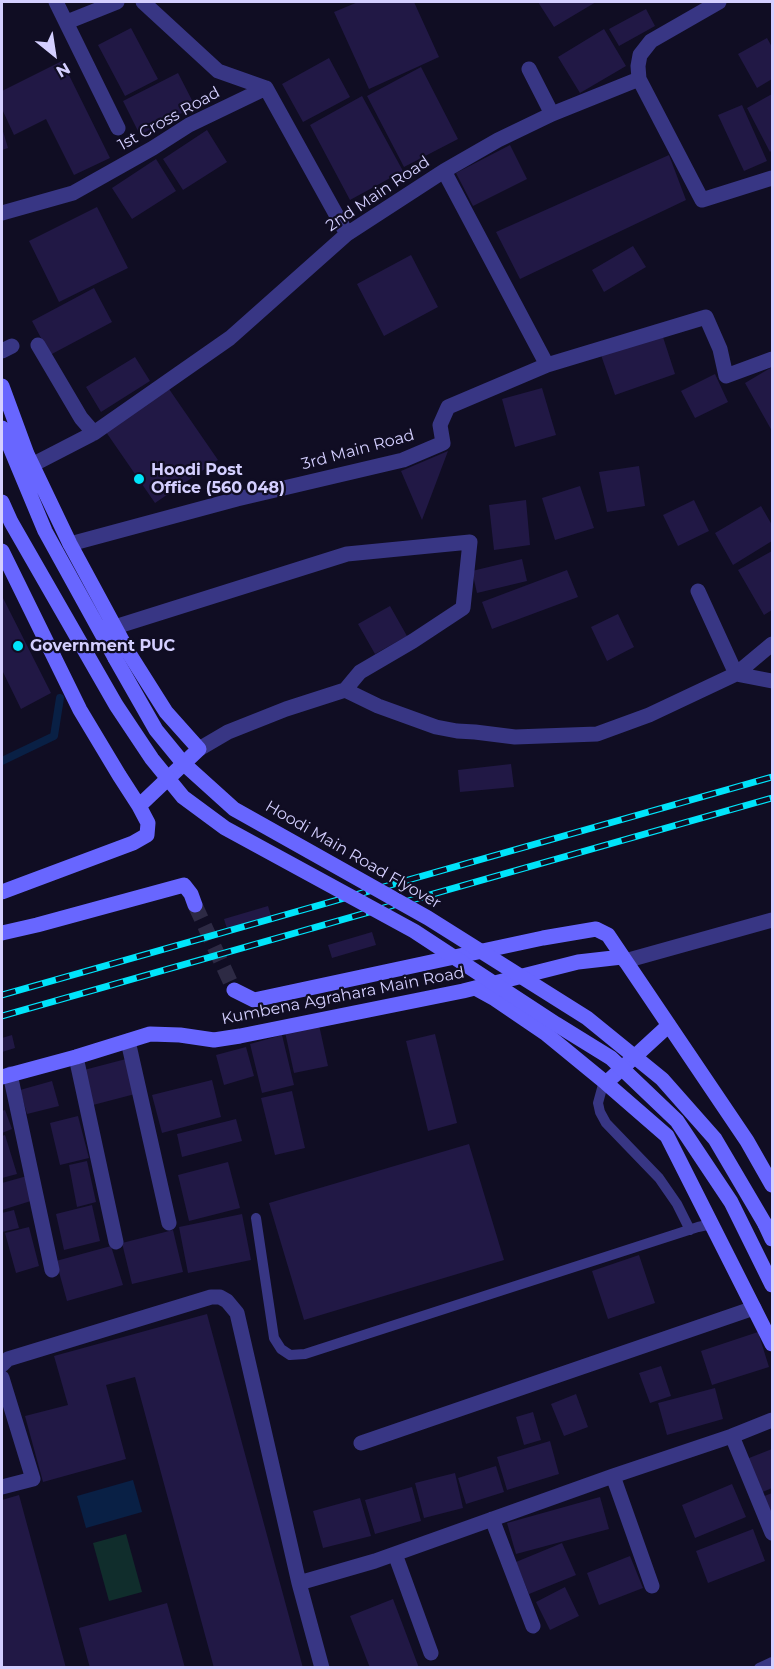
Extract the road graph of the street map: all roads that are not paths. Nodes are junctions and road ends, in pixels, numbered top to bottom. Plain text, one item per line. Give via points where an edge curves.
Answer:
1 (56, 2) edge
2 (117, 2) edge
3 (143, 2) edge
4 (719, 2) edge
5 (67, 22) junction
6 (529, 69) dead end
7 (639, 79) junction
8 (266, 88) junction
9 (552, 114) junction
10 (118, 128) dead end
11 (444, 171) junction
12 (772, 178) edge
13 (2, 213) edge
14 (347, 234) junction
15 (38, 345) dead end
16 (772, 359) edge
17 (547, 365) junction
18 (2, 386) edge
19 (2, 428) edge
20 (94, 433) junction
21 (32, 465) junction
22 (2, 502) edge
23 (70, 544) junction
24 (2, 551) edge
25 (698, 591) dead end
26 (115, 627) junction
27 (772, 644) edge
28 (736, 674) junction
29 (772, 681) edge
30 (345, 690) junction
31 (199, 749) junction
32 (140, 806) junction
33 (2, 892) edge
34 (195, 904) tunnel mouth
35 (772, 920) edge
36 (2, 933) edge
37 (624, 959) junction
38 (475, 988) junction
39 (234, 990) dead end
40 (669, 1025) junction
41 (128, 1041) junction
42 (76, 1057) junction
43 (6, 1076) edge
44 (605, 1082) junction
45 (772, 1185) edge
46 (256, 1218) dead end
47 (169, 1223) dead end
48 (712, 1224) junction
49 (690, 1230) junction
50 (772, 1239) edge
51 (116, 1242) dead end
52 (52, 1270) dead end
53 (772, 1285) edge
54 (754, 1308) junction
55 (772, 1344) edge
56 (2, 1365) edge
57 (2, 1378) edge
58 (772, 1420) edge
59 (732, 1436) junction
60 (361, 1443) dead end
61 (614, 1476) junction
62 (2, 1487) edge
63 (492, 1519) junction
64 (772, 1533) edge
65 (395, 1554) junction
66 (299, 1583) junction
67 (652, 1586) dead end
68 (532, 1626) dead end
69 (431, 1653) dead end
70 (772, 1662) edge
71 (322, 1668) edge
72 (759, 1668) edge

1 - 5 street
2 - 5 street
3 - 8 street via 218,71
4 - 7 street via 651,41 640,56
5 - 10 street
6 - 9 street
7 - 9 street, 2nd Main Road
7 - 12 street via 702,200
8 - 13 street, 1st Cross Road via 189,124 73,193
8 - 14 street
9 - 11 street, 2nd Main Road
11 - 14 street, 2nd Main Road
11 - 17 street
14 - 20 street, 2nd Main Road via 231,338
15 - 20 street
16 - 17 street via 726,376 706,316
17 - 23 street, 3rd Main Road via 448,407 440,424 443,443 403,460
18 - 21 street
19 - 50 street, Hoodi Main Road Flyover, bridge via 45,531 156,730 183,763 234,809 428,918 557,999 662,1078 715,1138
20 - 21 street, 2nd Main Road
21 - 23 street
22 - 53 street, bridge via 116,705 183,797 225,828 414,931 611,1058 677,1121 730,1202
23 - 26 street
24 - 32 street via 80,710
25 - 28 street
26 - 30 street via 347,554 470,542 463,608 360,672
26 - 31 street via 166,712
27 - 28 street
28 - 29 street
28 - 30 street via 649,716 597,734 516,738 436,727
30 - 31 street via 228,732
31 - 32 street
32 - 33 street via 148,823 147,835
34 - 36 street via 184,885
35 - 37 street
37 - 38 street, Kumbena Agrahara Main Road via 578,962
37 - 39 street via 608,935 596,929 254,1000
37 - 40 street
38 - 41 street, Kumbena Agrahara Main Road via 214,1040 150,1034
38 - 44 street via 545,1034
40 - 44 street
40 - 45 street
41 - 42 street, Kumbena Agrahara Main Road
41 - 47 street
42 - 43 street, Kumbena Agrahara Main Road
42 - 51 street
43 - 52 street
44 - 48 street via 667,1136
44 - 49 lane via 598,1103 606,1123 659,1178
46 - 49 lane via 274,1338 290,1355 305,1354
48 - 49 lane
48 - 54 street
54 - 55 street
54 - 60 street
56 - 66 street via 8,1359 211,1297 227,1301 237,1313
57 - 62 street via 33,1479
58 - 59 street
59 - 61 street
59 - 64 street
61 - 63 street
61 - 67 street
63 - 65 street
63 - 68 street
65 - 66 street
65 - 69 street
66 - 71 street
70 - 72 lane

